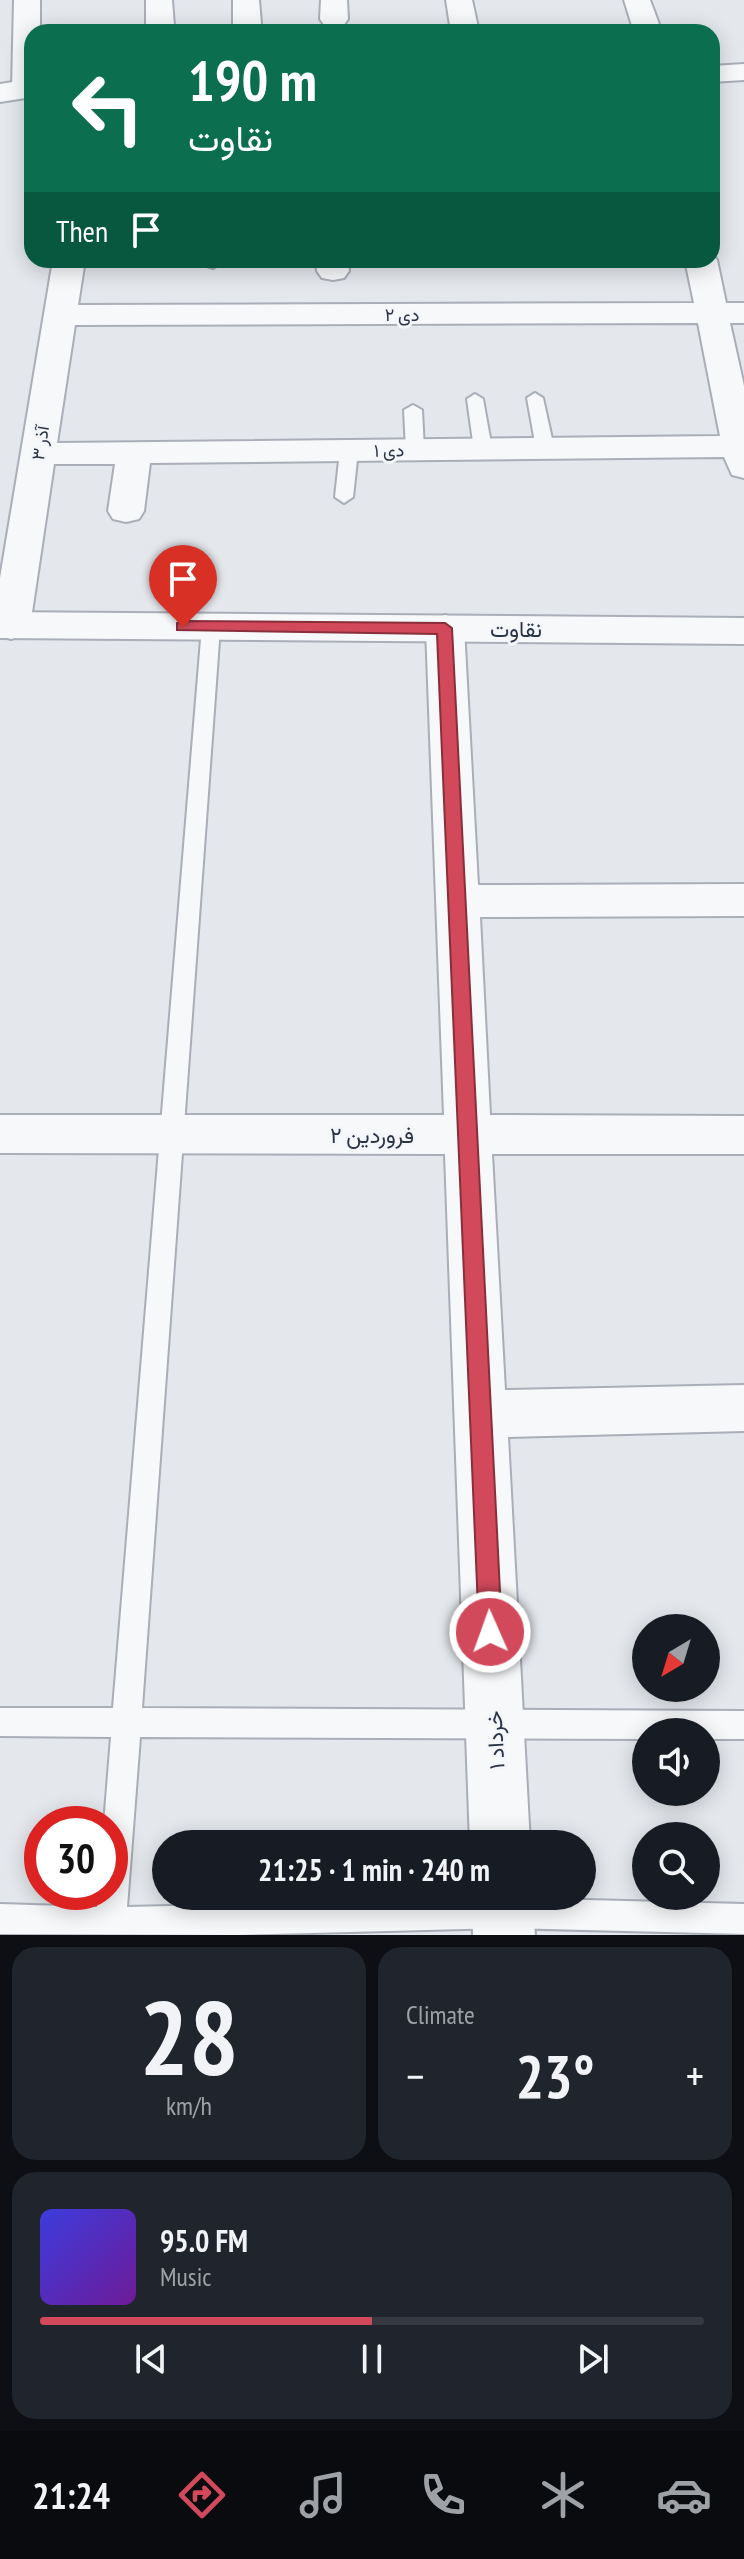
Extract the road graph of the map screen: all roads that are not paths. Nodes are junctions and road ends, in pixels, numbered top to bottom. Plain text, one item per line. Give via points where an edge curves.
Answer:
1 (459, 0) edge
2 (637, 0) edge
3 (18, 17) edge
4 (464, 24) edge
5 (645, 24) edge
6 (744, 72) edge
7 (720, 74) edge
8 (19, 90) edge
9 (68, 268) edge
10 (705, 268) edge
11 (728, 314) edge
12 (61, 315) junction
13 (535, 398) dead end
14 (475, 399) dead end
15 (413, 410) dead end
16 (545, 448) junction
17 (483, 449) junction
18 (415, 450) junction
19 (349, 451) junction
20 (134, 453) junction
21 (38, 454) junction
22 (742, 456) edge
23 (344, 497) dead end
24 (126, 511) dead end
25 (6, 626) edge
26 (211, 627) junction
27 (445, 628) junction
28 (744, 631) edge
29 (744, 900) edge
30 (457, 901) junction
31 (0, 1134) edge
32 (172, 1134) junction
33 (469, 1135) junction
34 (744, 1135) edge
35 (744, 1408) edge
36 (481, 1414) junction
37 (0, 1722) edge
38 (127, 1722) junction
39 (494, 1725) junction
40 (744, 1725) edge
41 (499, 1830) edge
42 (503, 1915) edge
43 (0, 1919) edge
44 (744, 1919) edge
45 (111, 1929) edge

1 - 4 street
2 - 5 street
3 - 8 street
6 - 7 street
9 - 12 street, آذر ۳
10 - 11 street
11 - 12 street, دی ۲
11 - 22 street
12 - 21 street, آذر ۳
13 - 16 lane
14 - 17 lane
15 - 18 lane
16 - 17 street, دی ۱
16 - 22 street, دی ۱
17 - 18 street, دی ۱
18 - 19 street, دی ۱
19 - 20 street, دی ۱
19 - 23 lane
20 - 21 street, دی ۱
20 - 24 street
21 - 25 street, آذر ۳
25 - 26 street, نقاوت
26 - 27 street, نقاوت
26 - 32 lane
27 - 28 street, نقاوت
27 - 30 street, خرداد ۱
29 - 30 street
30 - 33 street, خرداد ۱
31 - 32 street, فروردین ۲
32 - 33 street, فروردین ۲
32 - 38 lane
33 - 34 street, فروردین ۲
33 - 36 street, خرداد ۱
35 - 36 street
36 - 39 street, خرداد ۱
37 - 38 lane
38 - 39 lane
38 - 45 lane
39 - 40 lane
39 - 41 street, خرداد ۱
42 - 44 lane
42 - 45 lane
43 - 45 lane

